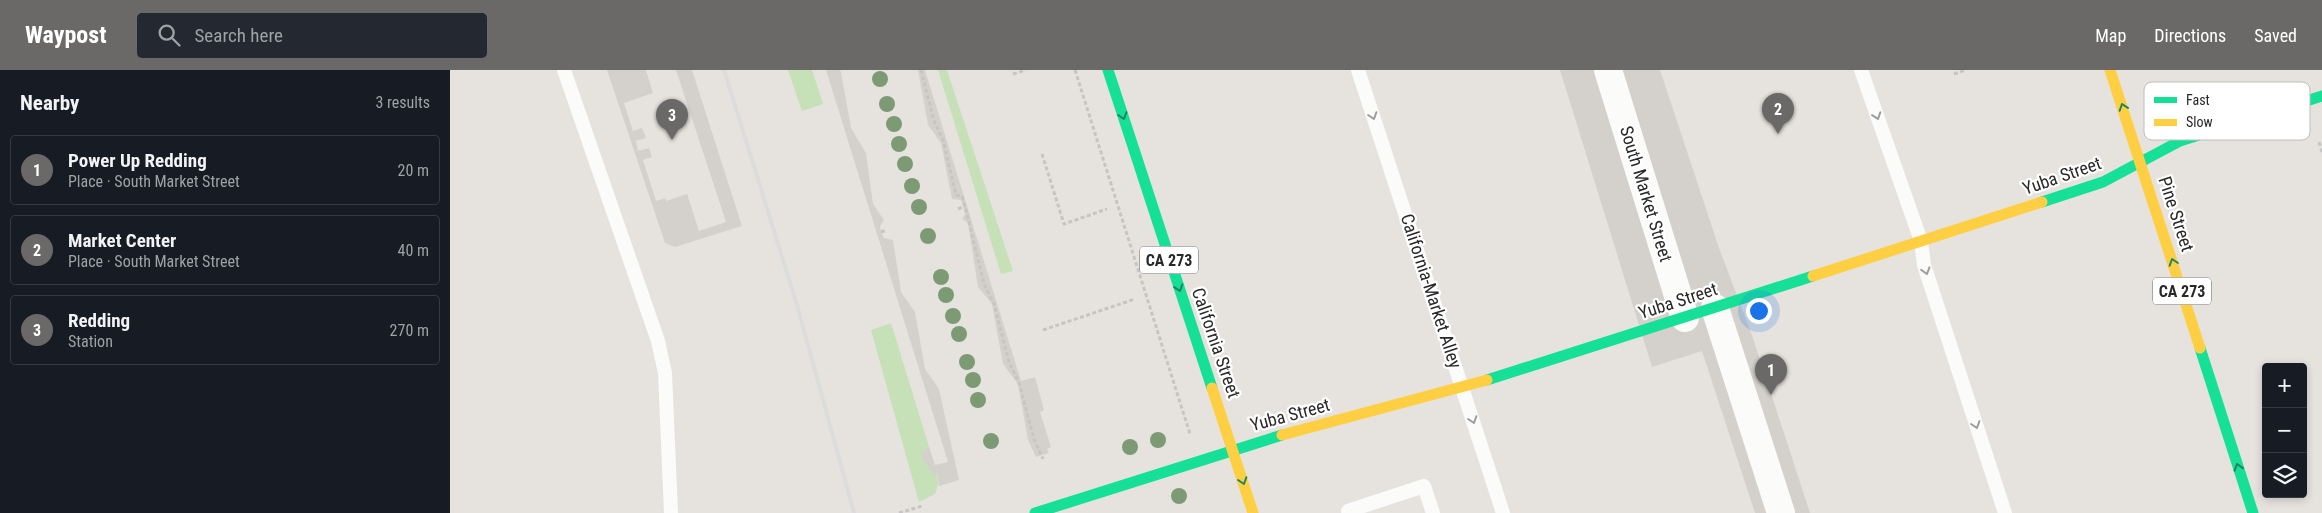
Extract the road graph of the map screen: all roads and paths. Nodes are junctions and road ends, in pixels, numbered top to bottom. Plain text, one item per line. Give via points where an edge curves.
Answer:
1 (564, 70) edge
2 (921, 70) edge
3 (1026, 70) edge
4 (1075, 70) edge
5 (1108, 70) edge
6 (1358, 70) edge
7 (1608, 70) edge
8 (1861, 70) edge
9 (1955, 70) edge
10 (1966, 70) edge
11 (2110, 70) edge
12 (1013, 74) dead end
13 (2322, 96) edge
14 (2310, 100) edge
15 (2180, 140) edge
16 (2319, 142) dead end
17 (2322, 152) edge
18 (1042, 154) dead end
19 (2141, 161) junction
20 (965, 206) junction
21 (958, 209) dead end
22 (1107, 209) dead end
23 (887, 230) dead end
24 (882, 232) dead end
25 (1920, 241) junction
26 (1136, 299) dead end
27 (1715, 308) junction
28 (1685, 318) junction
29 (1043, 330) dead end
30 (1462, 388) junction
31 (1233, 449) junction
32 (1043, 460) dead end
33 (1198, 460) junction
34 (922, 506) dead end
35 (671, 513) edge
36 (899, 513) edge
37 (1035, 513) edge
38 (1253, 513) edge
39 (1349, 513) edge
40 (1434, 513) edge
41 (1503, 513) edge
42 (1781, 513) edge
43 (2005, 513) edge
44 (2253, 513) edge

1 - 35 lane via 658,341 666,373
2 - 20 path via 956,194 962,196
3 - 12 path
4 - 33 path
5 -> 31 street, California Street / CA 273
6 -> 30 lane, California-Market Alley
7 - 28 street, South Market Street
8 -> 25 lane
9 - 10 path via 1954,74
19 -> 11 street, Pine Street / CA 273
13 - 14 street, Yuba Street
15 - 19 street, Yuba Street
16 - 17 path
18 - 22 path via 1064,224
19 - 25 street, Yuba Street via 2103,182
44 -> 19 street, Pine Street / CA 273
20 - 21 path
20 - 32 path via 984,284 994,304 1009,362 1019,383
23 - 24 path
25 - 27 street, Yuba Street
25 -> 43 lane via 1924,265
26 - 29 path
27 - 28 street, Yuba Street
27 - 42 street
28 - 30 street, Yuba Street
30 - 31 street, Yuba Street
30 -> 41 lane, California-Market Alley
31 - 33 street, Yuba Street
31 -> 38 street, California Street / CA 273
33 - 37 street, Yuba Street
34 - 36 path
39 - 40 lane via 1424,486

